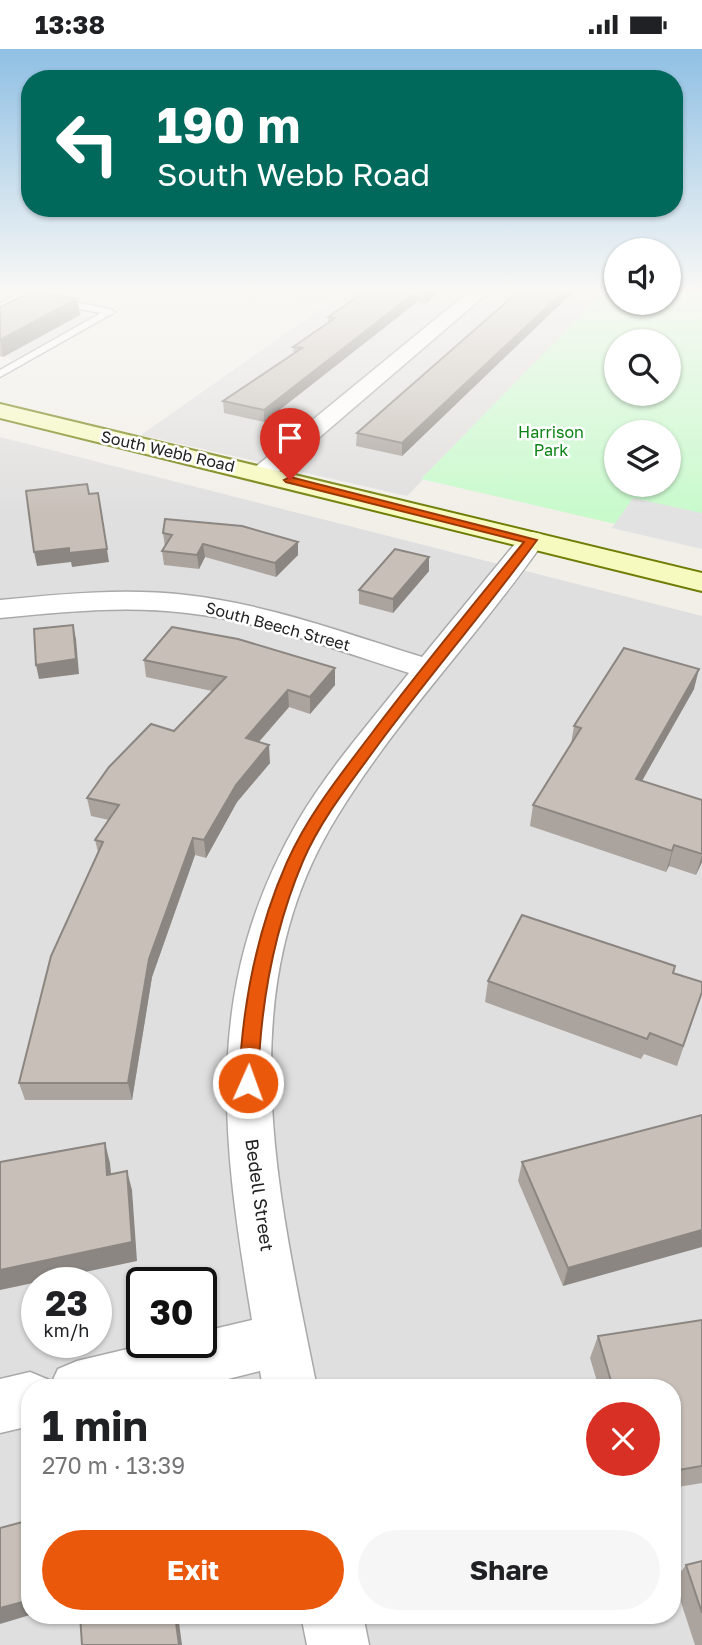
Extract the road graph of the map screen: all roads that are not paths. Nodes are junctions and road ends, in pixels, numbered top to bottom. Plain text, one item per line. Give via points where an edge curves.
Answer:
1 (393, 364) edge
2 (0, 411) edge
3 (263, 473) junction
4 (532, 540) junction
5 (702, 582) edge
6 (0, 609) edge
7 (428, 669) junction
8 (286, 1364) edge
9 (155, 1379) edge
10 (21, 1401) edge
11 (0, 1406) edge
12 (334, 1624) edge
13 (338, 1645) edge

1 - 3 street
2 - 3 main road, South Webb Road
3 - 4 main road, South Webb Road
4 - 5 main road, South Webb Road
4 - 7 street, Bedell Street
6 - 7 street, South Beech Street via 97,600 188,604 270,621
7 - 8 street, Bedell Street via 315,823 281,896 258,977 247,1104
8 - 9 street
10 - 11 street
12 - 13 street

